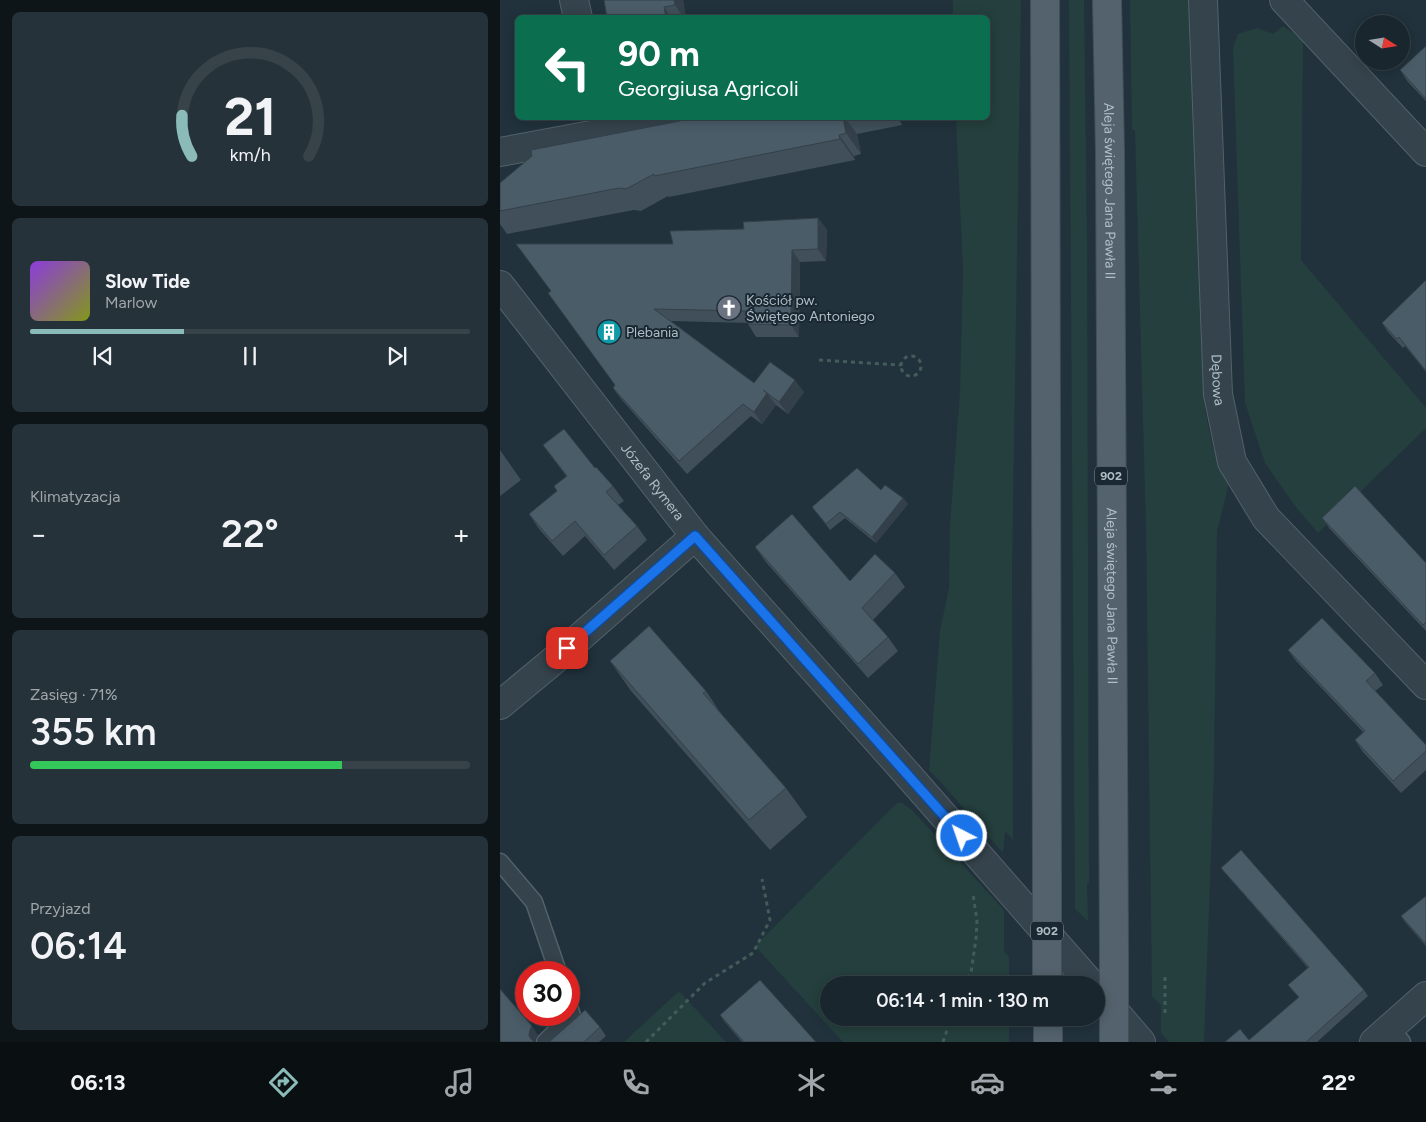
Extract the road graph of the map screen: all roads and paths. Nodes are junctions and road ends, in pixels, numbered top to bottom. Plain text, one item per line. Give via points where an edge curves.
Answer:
1 (574, 0) edge
2 (1045, 0) edge
3 (1107, 0) edge
4 (1203, 0) edge
5 (1284, 0) edge
6 (577, 15) edge
7 (659, 120) edge
8 (599, 125) edge
9 (500, 152) edge
10 (1426, 152) edge
11 (500, 285) edge
12 (819, 360) dead end
13 (901, 366) junction
14 (695, 536) junction
15 (1426, 685) edge
16 (500, 705) edge
17 (500, 862) edge
18 (762, 879) dead end
19 (972, 884) dead end
20 (554, 961) edge
21 (969, 976) edge
22 (1047, 976) edge
23 (1084, 976) edge
24 (1165, 977) dead end
25 (1426, 996) edge
26 (1105, 1000) edge
27 (1165, 1015) dead end
28 (562, 1026) edge
29 (948, 1026) edge
30 (1048, 1026) edge
31 (1388, 1038) edge
32 (545, 1042) edge
33 (646, 1042) edge
34 (943, 1042) edge
35 (1048, 1042) edge
36 (1114, 1042) edge
37 (1142, 1042) edge

1 - 6 street
2 - 22 main road, 902, bridge
3 - 36 main road, Aleja świętego Jana Pawła II / 902, bridge
4 - 15 street, Dębowa via 1218,394 1232,462 1266,518
5 - 10 street
7 - 8 street
8 - 9 street
11 - 14 street, Józefa Rymera
12 - 13 path
13 - 13 path via 910,376 921,368 912,357 903,361
14 - 16 street
14 - 23 street, Józefa Rymera
17 - 20 lane via 534,902
18 - 33 path via 770,920 753,953 705,983
19 - 21 path via 977,930
24 - 27 path
25 - 31 street
26 - 37 street
28 - 32 lane
29 - 34 path
30 - 35 main road

